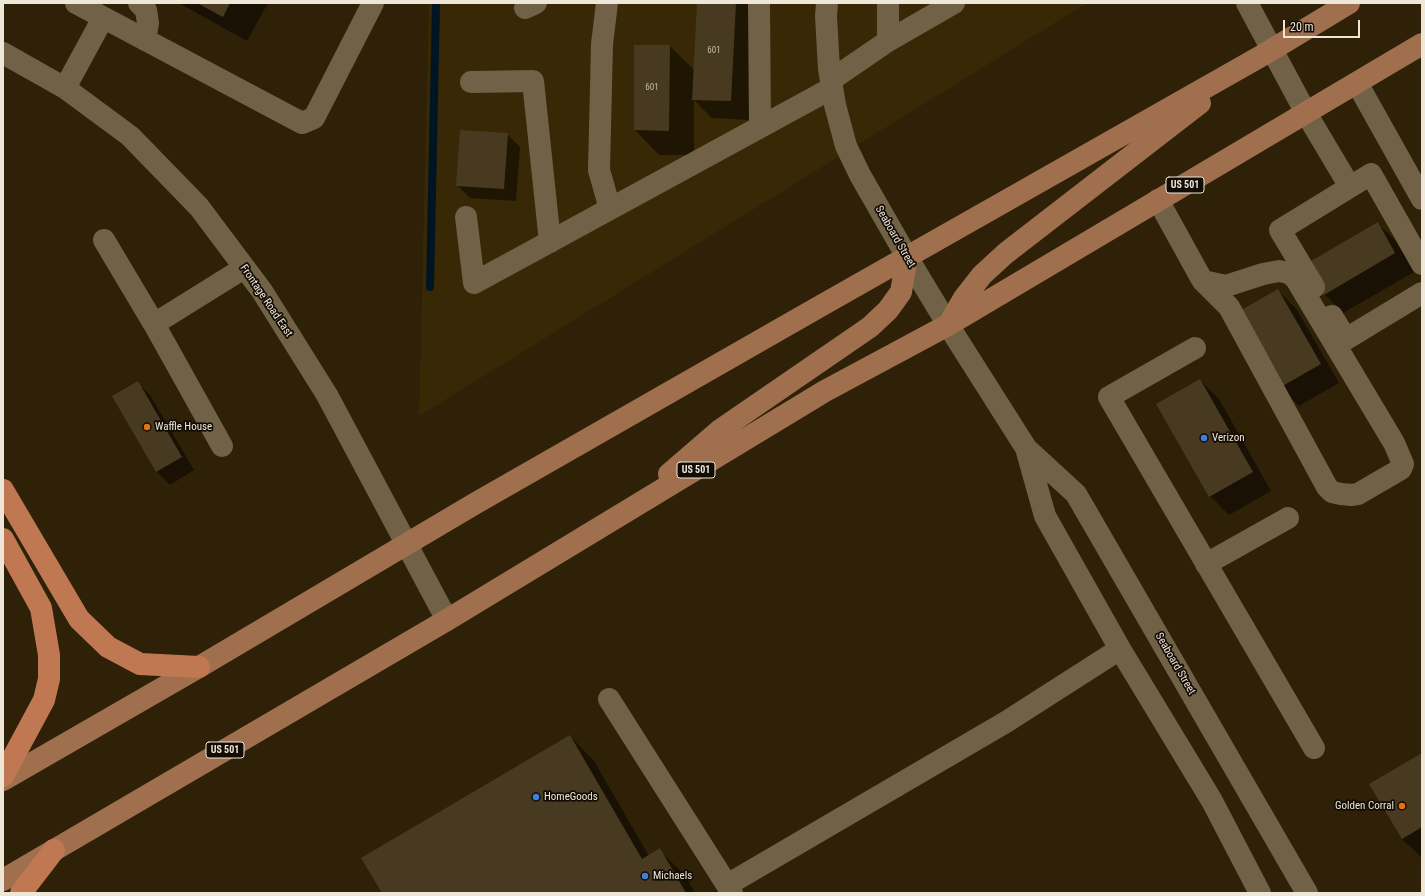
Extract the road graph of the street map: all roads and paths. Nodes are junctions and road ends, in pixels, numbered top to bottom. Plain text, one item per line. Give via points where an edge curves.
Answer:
1 (76, 3) edge
2 (139, 3) edge
3 (373, 3) edge
4 (607, 3) edge
5 (759, 3) edge
6 (827, 3) edge
7 (888, 3) edge
8 (954, 3) edge
9 (1247, 3) edge
10 (1349, 3) edge
11 (103, 18) junction
12 (145, 40) junction
13 (888, 41) junction
14 (1422, 44) edge
15 (1267, 52) junction
16 (3, 53) edge
17 (471, 82) dead end
18 (1356, 82) junction
19 (831, 84) junction
20 (65, 88) junction
21 (1306, 113) junction
22 (760, 127) junction
23 (1419, 186) edge
24 (1350, 187) junction
25 (1158, 200) junction
26 (610, 209) junction
27 (466, 217) dead end
28 (104, 240) dead end
29 (550, 242) junction
30 (907, 257) junction
31 (1422, 264) edge
32 (244, 268) junction
33 (1203, 281) junction
34 (1422, 293) edge
35 (154, 324) junction
36 (948, 325) junction
37 (1195, 348) dead end
38 (222, 446) dead end
39 (1026, 448) junction
40 (3, 490) edge
41 (622, 514) junction
42 (1288, 518) dead end
43 (3, 539) edge
44 (406, 545) junction
45 (1206, 564) junction
46 (447, 620) junction
47 (1120, 649) junction
48 (199, 667) junction
49 (609, 699) dead end
50 (1314, 748) dead end
51 (3, 776) edge
52 (3, 780) edge
53 (54, 850) junction
54 (3, 880) edge
55 (729, 889) edge
56 (22, 893) edge
57 (1260, 893) edge
58 (1307, 893) edge

1 - 11 street
2 - 12 street via 146,10 148,24
3 - 12 street via 314,118 302,123
4 - 26 street via 602,44 599,170
5 - 22 street
6 - 19 street, Seaboard Street
7 - 13 street
8 - 13 street
9 - 15 street
10 - 15 main road
11 - 12 street
11 - 20 street
13 - 19 street
14 - 18 main road, US 501
15 - 21 street
15 - 30 main road
15 - 36 main road via 1006,253 982,275
16 - 20 street, Frontage Road East
17 - 29 street via 533,80
18 - 21 main road, US 501
18 - 23 street
19 - 22 street
19 - 30 street, Seaboard Street via 846,146
20 - 32 street, Frontage Road East via 130,136 199,206
21 - 24 street
21 - 25 main road, US 501
22 - 26 street
24 - 31 street via 1371,174
24 - 34 street via 1280,230 1346,338
25 - 33 street
25 - 36 main road, US 501
26 - 29 street
27 - 29 street via 474,283
28 - 35 street
30 - 36 street, Seaboard Street
30 - 41 main road via 901,292 888,310 874,323 720,430
30 - 44 main road
32 - 35 street
32 - 44 street, Frontage Road East via 327,395
33 - 33 street via 1229,307 1332,492 1358,494 1401,469 1403,464 1394,442 1296,279 1289,273 1279,271 1226,286
35 - 38 street
36 - 39 street, Seaboard Street
36 - 41 main road, US 501 via 825,391
37 - 45 street via 1109,397
39 - 47 street, Seaboard Street via 1045,516
39 - 58 street, Seaboard Street via 1076,494
40 - 48 highway via 79,619 108,647 140,664
41 - 46 main road, US 501
42 - 45 street
43 - 51 highway via 42,608 49,655 49,679 44,700
44 - 46 street, Frontage Road East
44 - 48 main road
45 - 50 street
46 - 53 main road, US 501
47 - 55 street via 1006,722
47 - 57 street, Seaboard Street via 1212,801
48 - 52 main road
49 - 55 street
53 - 54 main road, US 501
53 - 56 highway

